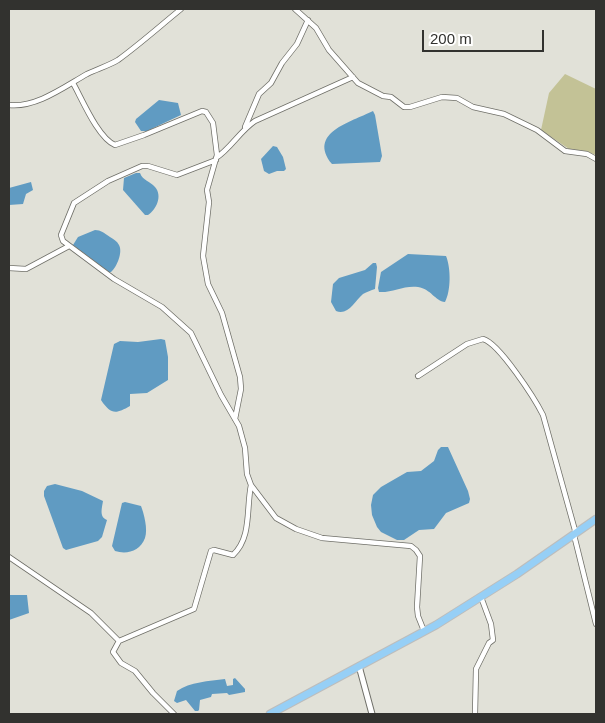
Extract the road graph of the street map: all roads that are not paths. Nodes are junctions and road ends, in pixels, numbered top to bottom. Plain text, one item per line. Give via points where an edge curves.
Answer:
1 (181, 9) edge
2 (295, 9) edge
3 (308, 20) junction
4 (353, 77) junction
5 (73, 83) junction
6 (9, 105) edge
7 (244, 128) junction
8 (216, 159) junction
9 (596, 159) edge
10 (69, 246) junction
11 (9, 268) edge
12 (418, 376) dead end
13 (236, 419) junction
14 (251, 485) junction
15 (596, 519) edge
16 (575, 535) junction
17 (9, 556) edge
18 (481, 597) junction
19 (596, 624) edge
20 (424, 631) junction
21 (119, 641) junction
22 (359, 666) junction
23 (174, 714) edge
24 (270, 714) edge
25 (372, 714) edge
26 (475, 714) edge

1 - 5 street via 117,60
2 - 3 street
3 - 4 street
3 - 7 street via 297,44 271,83 259,94
4 - 7 street via 269,113
4 - 9 street via 358,84 391,97 405,107 442,97 457,98 504,114 537,130 566,151 587,154
5 - 6 street via 24,105
5 - 8 street via 99,130 111,144 127,142 206,112 213,123
7 - 8 street
8 - 10 street via 177,175 142,166 93,189 72,205 61,236
8 - 13 street via 206,190 209,202 203,256 208,284 222,313 240,377
10 - 11 street via 24,269
10 - 13 street via 114,279 162,307 184,326 194,338
12 - 16 street via 470,343 483,339 495,346 543,415
13 - 14 street
14 - 20 street via 276,518 304,532 322,538 415,548 420,559 417,611
14 - 21 street via 245,535 233,554 211,551 194,608
15 - 16 highway
16 - 18 highway
16 - 19 street
17 - 21 street via 91,613
18 - 20 highway
18 - 26 street via 493,640 476,669
20 - 22 highway
21 - 23 street via 113,652 120,663 135,671
22 - 24 highway
22 - 25 street

